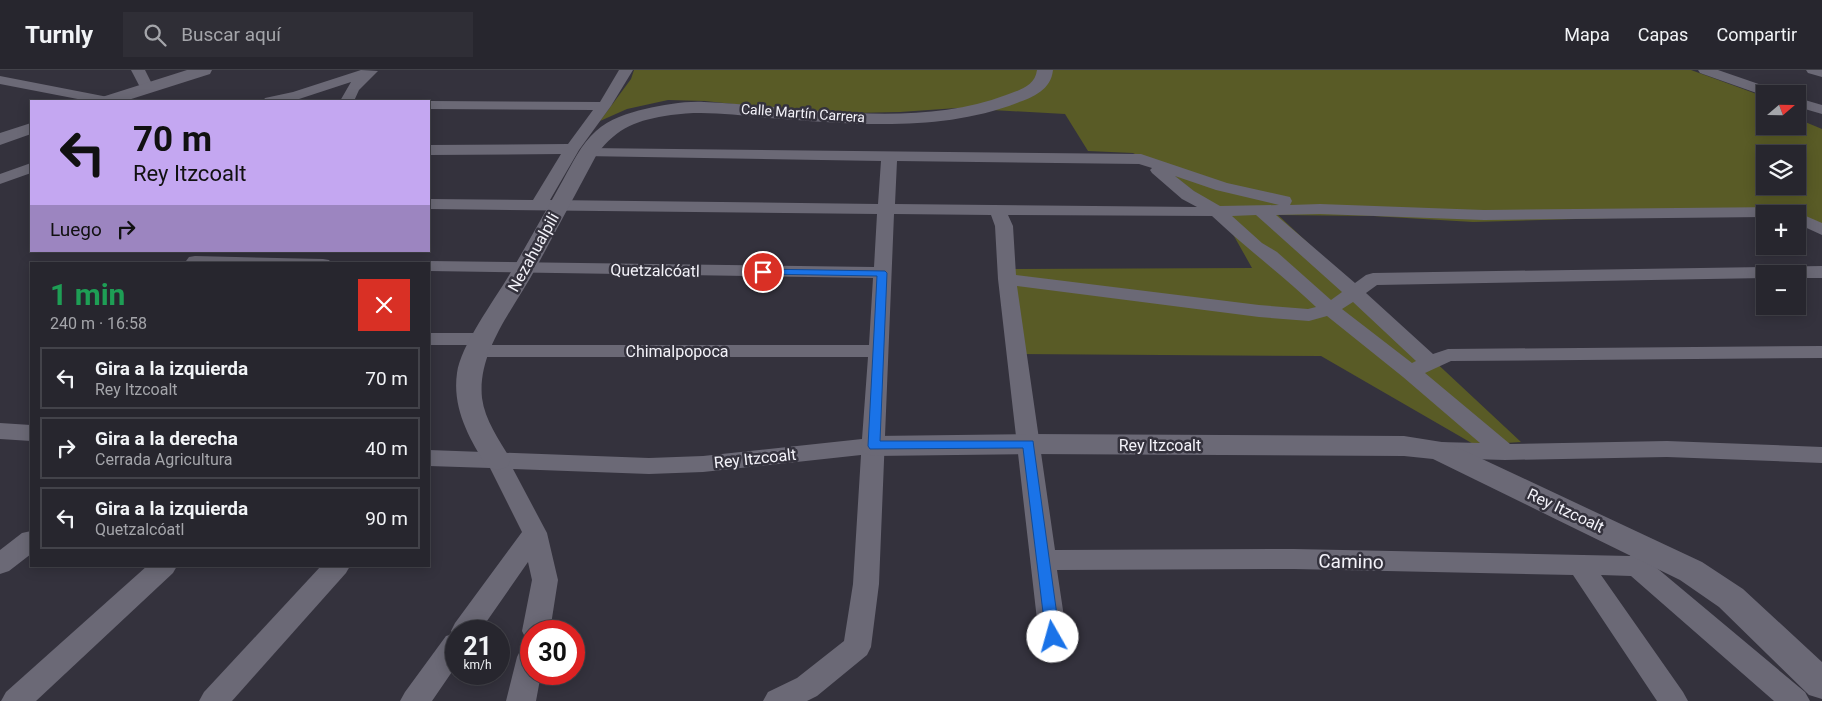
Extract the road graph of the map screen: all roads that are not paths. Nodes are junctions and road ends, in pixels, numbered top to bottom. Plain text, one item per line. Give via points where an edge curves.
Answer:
1 (138, 70) edge
2 (204, 70) edge
3 (372, 70) edge
4 (626, 70) edge
5 (1045, 70) edge
6 (1705, 70) edge
7 (1813, 70) edge
8 (1822, 73) edge
9 (0, 80) edge
10 (147, 88) junction
11 (1756, 88) edge
12 (103, 100) edge
13 (111, 100) edge
14 (275, 100) edge
15 (347, 100) edge
16 (430, 105) edge
17 (1806, 105) edge
18 (604, 106) junction
19 (1822, 110) edge
20 (30, 128) edge
21 (0, 139) edge
22 (430, 150) edge
23 (580, 151) junction
24 (889, 157) junction
25 (1141, 158) junction
26 (30, 168) edge
27 (0, 179) edge
28 (430, 204) edge
29 (548, 206) junction
30 (886, 209) junction
31 (997, 209) junction
32 (1320, 209) junction
33 (1215, 210) junction
34 (1260, 210) junction
35 (1756, 215) edge
36 (1806, 219) edge
37 (1806, 222) edge
38 (1822, 223) edge
39 (1822, 230) edge
40 (197, 259) edge
41 (273, 262) edge
42 (430, 266) edge
43 (525, 268) junction
44 (1822, 272) edge
45 (882, 273) junction
46 (1007, 279) junction
47 (1354, 292) junction
48 (1330, 309) junction
49 (430, 339) edge
50 (480, 345) junction
51 (878, 351) junction
52 (1822, 352) edge
53 (1430, 363) junction
54 (1410, 372) junction
55 (1, 431) edge
56 (30, 433) edge
57 (1028, 444) junction
58 (874, 446) junction
59 (1438, 450) junction
60 (1505, 452) junction
61 (1822, 455) edge
62 (431, 460) edge
63 (497, 460) junction
64 (536, 533) junction
65 (30, 541) edge
66 (1643, 558) junction
67 (1044, 560) junction
68 (0, 564) edge
69 (1580, 565) junction
70 (163, 567) edge
71 (336, 567) edge
72 (473, 620) edge
73 (538, 620) edge
74 (1053, 637) dead end
75 (445, 660) edge
76 (1822, 684) edge
77 (525, 685) edge
78 (16, 701) edge
79 (214, 701) edge
80 (416, 701) edge
81 (521, 701) edge
82 (778, 701) edge
83 (1674, 701) edge
84 (1795, 701) edge

1 - 10 street
2 - 10 street
3 - 14 street
3 - 15 street via 353,88
4 - 18 street
5 - 23 street, Calle Martín Carrera via 1044,78 1031,92 988,108 930,117 843,118 702,107 672,109 623,121
6 - 11 street
7 - 8 street
9 - 12 street
10 - 13 street
16 - 18 street
17 - 19 street
18 - 23 street
20 - 21 street
22 - 23 street
23 - 24 street
23 - 29 street, Nezahualpili
24 - 25 street
24 - 30 street
25 - 32 street via 1222,187
25 - 33 street
26 - 27 street
28 - 29 street
29 - 30 street
29 - 43 street, Nezahualpili
30 - 31 street
30 - 45 street
31 - 33 street
31 - 46 street via 1004,226
32 - 34 street
32 - 35 street via 1484,214
33 - 34 street
33 - 48 street
34 - 47 street
36 - 38 street
37 - 39 street
40 - 41 street
42 - 43 street, Quetzalcóatl
43 - 45 street, Quetzalcóatl
43 - 50 street, Nezahualpili
44 - 47 street via 1373,279
45 - 51 street
46 - 48 street via 1259,311 1309,315
46 - 57 street
47 - 48 street
47 - 53 street
48 - 54 street
49 - 50 street, Chimalpopoca
50 - 51 street, Chimalpopoca
50 - 63 street, Nezahualpili via 470,371 469,399 482,436
51 - 58 street
52 - 53 street via 1448,355
53 - 54 street
54 - 60 street
55 - 56 street
57 - 58 street, Rey Itzcoalt
57 - 59 street, Rey Itzcoalt via 1404,446
57 - 67 street
58 - 63 street, Rey Itzcoalt via 703,464 649,466
58 - 82 street via 866,584 857,647 807,687
59 - 60 street
59 - 66 street, Rey Itzcoalt
60 - 61 street via 1666,448
62 - 63 street, Rey Itzcoalt
63 - 64 street
64 - 72 street
64 - 73 street via 545,580
65 - 68 street
66 - 69 street, Camino
66 - 76 street, Rey Itzcoalt via 1691,571 1730,598
66 - 84 street
67 - 69 street, Camino
67 - 74 street
69 - 83 street
70 - 78 street
71 - 79 street
75 - 80 street
77 - 81 street

